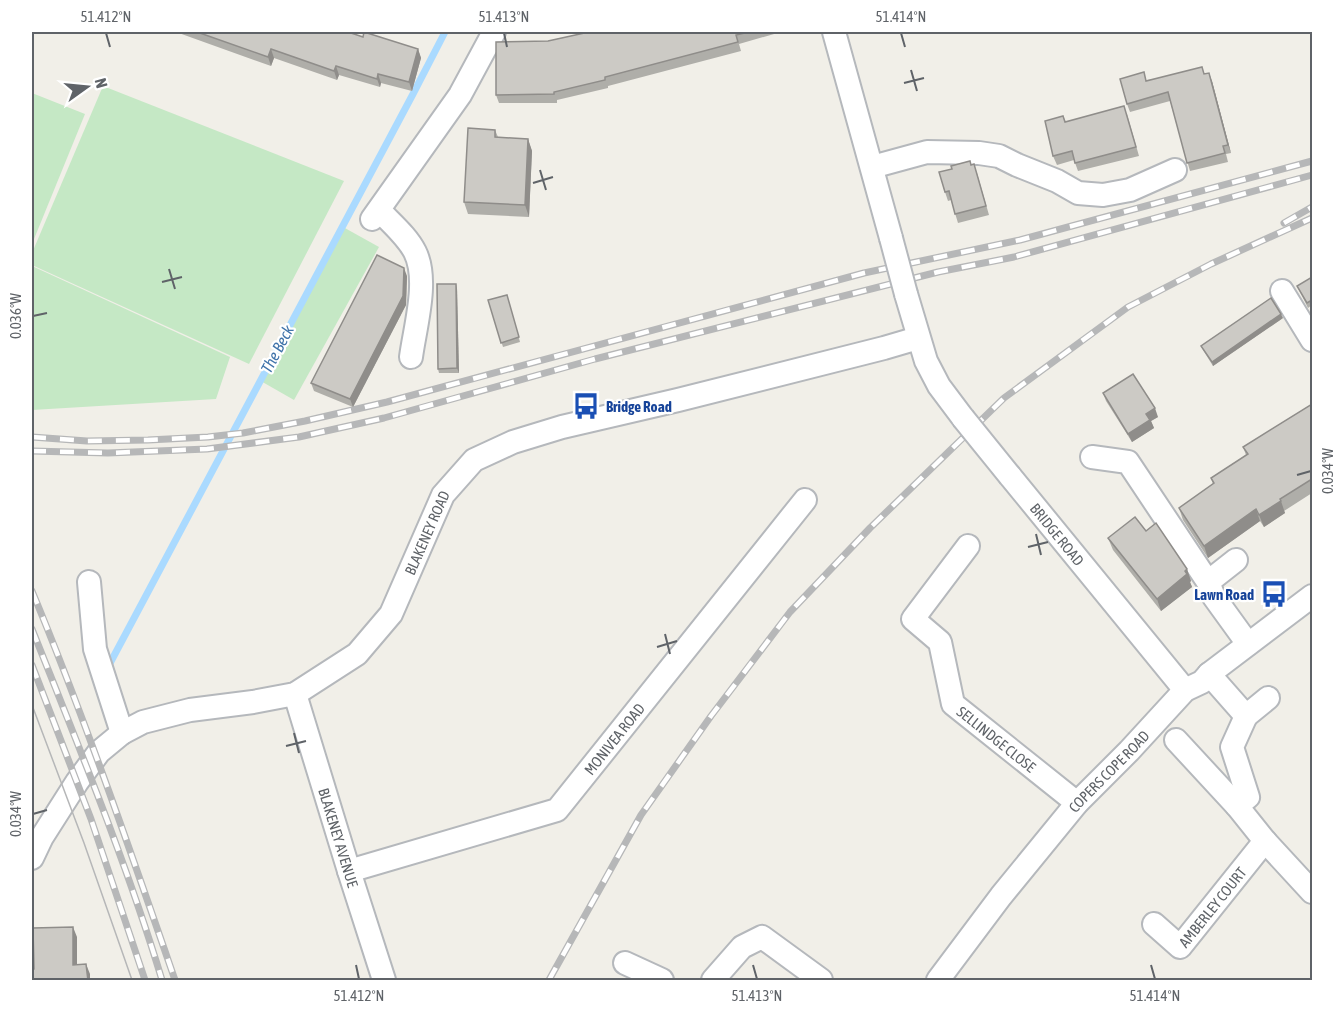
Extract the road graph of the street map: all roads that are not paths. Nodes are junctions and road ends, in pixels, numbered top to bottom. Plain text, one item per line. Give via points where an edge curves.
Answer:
1 (494, 32) edge
2 (834, 32) edge
3 (872, 167) junction
4 (1174, 170) dead end
5 (1282, 291) dead end
6 (918, 338) junction
7 (1312, 340) edge
8 (411, 357) dead end
9 (1092, 457) dead end
10 (805, 500) dead end
11 (968, 546) dead end
12 (1236, 560) dead end
13 (89, 582) dead end
14 (1208, 582) junction
15 (1312, 596) edge
16 (1248, 644) junction
17 (1209, 674) junction
18 (1185, 690) junction
19 (295, 694) junction
20 (1268, 698) dead end
21 (1246, 716) junction
22 (122, 733) junction
23 (1176, 740) dead end
24 (1077, 803) junction
25 (1237, 806) junction
26 (1265, 841) junction
27 (32, 858) edge
28 (349, 871) junction
29 (1312, 892) edge
30 (1154, 924) dead end
31 (625, 963) dead end
32 (384, 981) edge
33 (662, 981) edge
34 (714, 981) edge
35 (821, 981) edge
36 (938, 981) edge

1 - 8 street via 460,95 376,215 405,237 421,270
2 - 3 street, BRIDGE ROAD
3 - 4 street via 927,152 979,153 999,156 1078,193 1103,195 1130,190
3 - 6 street, BRIDGE ROAD, bridge
5 - 7 street
6 - 18 street, BRIDGE ROAD, bridge via 939,386 963,418
6 - 19 street, BLAKENEY ROAD via 562,427 513,442 474,460 443,495 390,614 357,654
9 - 14 street via 1128,462
10 - 28 street, MONIVEA ROAD via 557,810
11 - 24 street, SELLINDGE CLOSE via 913,619 940,642 953,704
12 - 14 street
13 - 22 street via 95,649
14 - 16 street via 1214,597
15 - 16 street, COPERS COPE ROAD
16 - 17 street, COPERS COPE ROAD
17 - 18 street, COPERS COPE ROAD
17 - 21 street
18 - 24 street, COPERS COPE ROAD
19 - 22 street, BLAKENEY ROAD via 190,710 143,722
19 - 28 street, BLAKENEY AVENUE
20 - 21 street
21 - 25 street via 1232,747 1248,797
22 - 27 street, BLAKENEY ROAD via 88,767
23 - 25 street
24 - 36 street, COPERS COPE ROAD
25 - 26 street
26 - 29 street
26 - 30 street, AMBERLEY COURT via 1180,947
28 - 32 street, BLAKENEY AVENUE
31 - 33 street
34 - 35 street via 742,947 762,937

